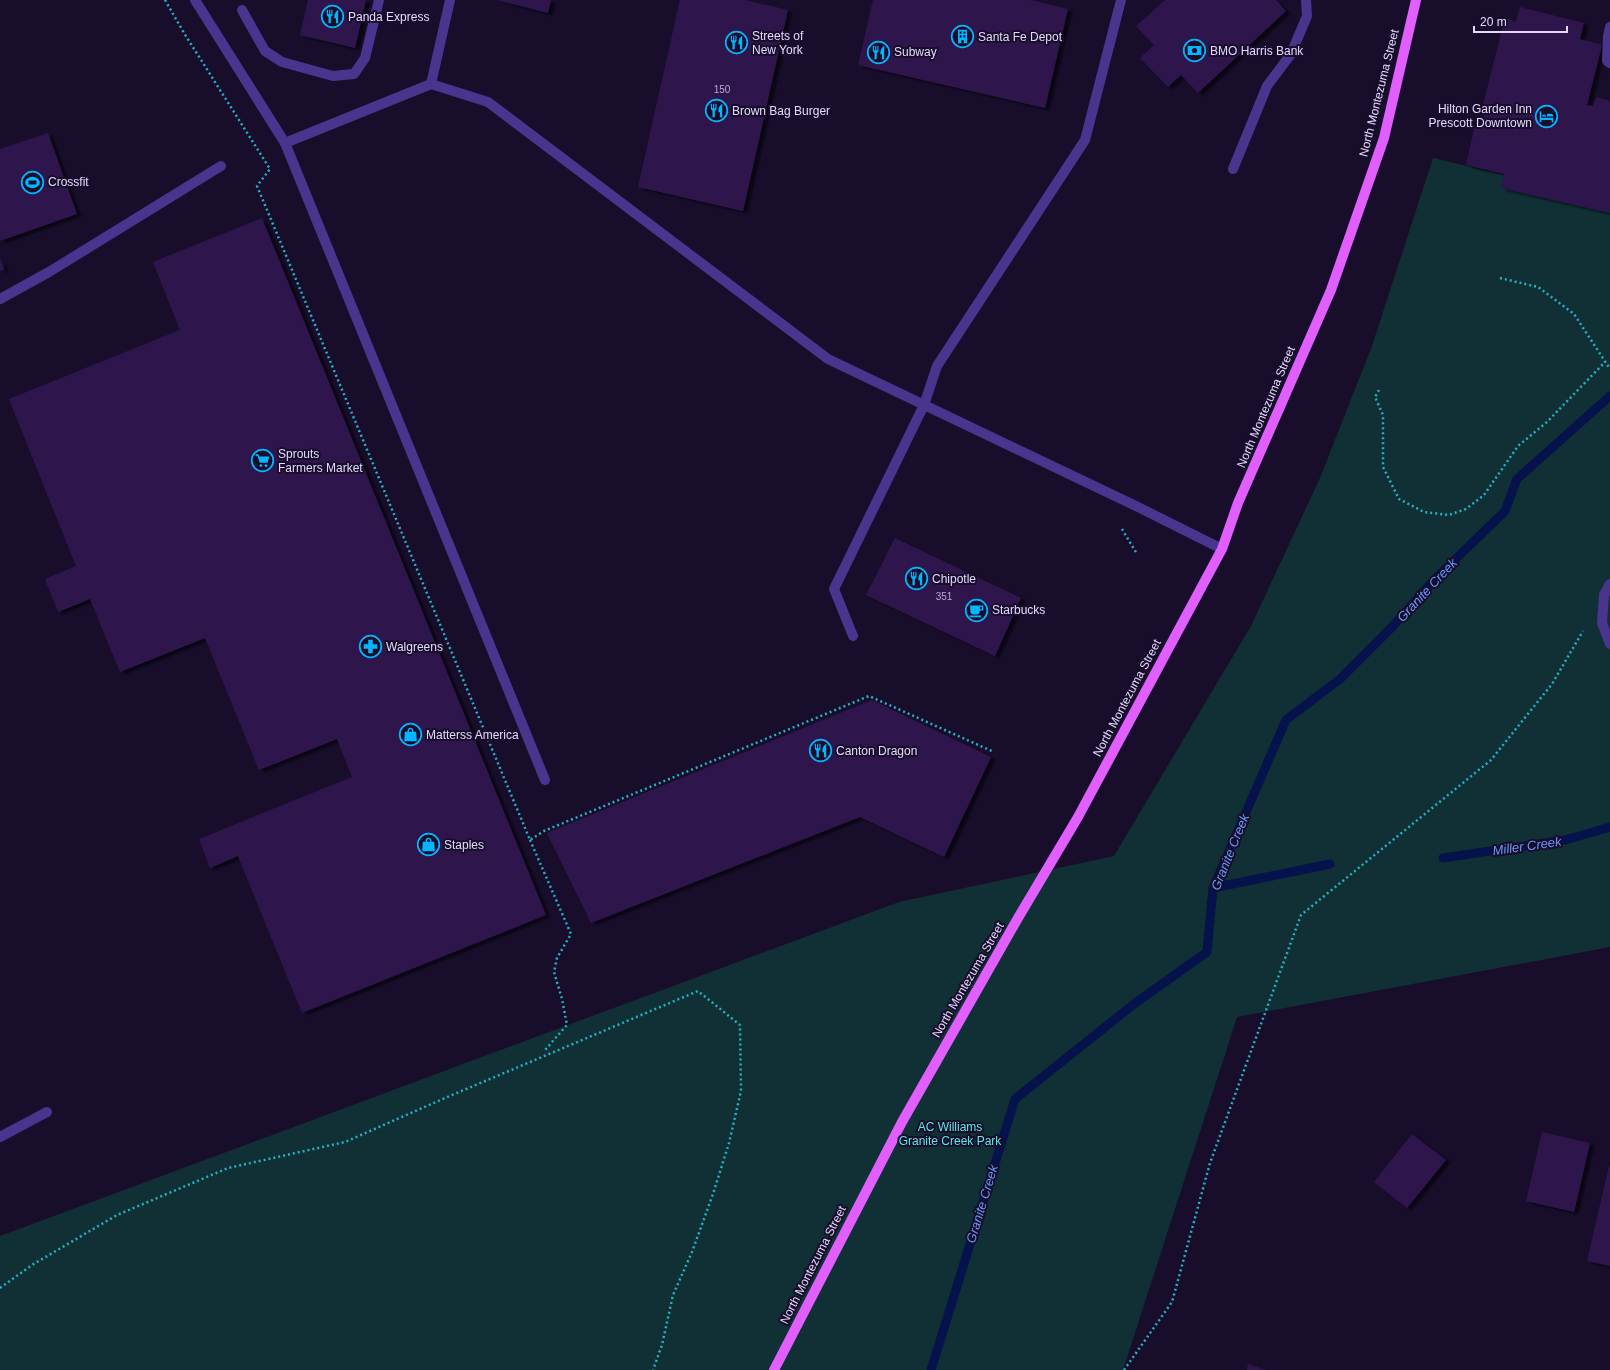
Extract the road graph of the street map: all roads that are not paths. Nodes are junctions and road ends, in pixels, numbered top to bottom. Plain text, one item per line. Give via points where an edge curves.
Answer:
1 (195, 0) edge
2 (379, 0) edge
3 (450, 0) edge
4 (1121, 0) edge
5 (1306, 0) edge
6 (1416, 0) edge
7 (242, 10) dead end
8 (1610, 27) edge
9 (1610, 63) edge
10 (431, 84) junction
11 (285, 143) junction
12 (221, 166) dead end
13 (1233, 169) dead end
14 (0, 299) edge
15 (924, 405) junction
16 (1222, 549) junction
17 (1610, 584) edge
18 (853, 636) dead end
19 (1610, 644) edge
20 (545, 780) dead end
21 (47, 1112) dead end
22 (0, 1137) edge
23 (774, 1370) edge

1 - 11 lane
2 - 7 lane via 365,58 354,74 333,76 282,62 264,51
3 - 10 lane
4 - 15 lane via 1085,140 937,366
5 - 13 lane via 1307,16 1291,54 1267,86
6 - 16 main road, North Montezuma Street via 1384,138 1331,290 1238,503
8 - 9 lane via 1607,61
10 - 11 lane
10 - 15 lane via 488,102 828,359
11 - 20 lane
12 - 14 lane via 49,272
15 - 16 lane
15 - 18 lane via 834,589
16 - 23 main road, North Montezuma Street via 1078,817 902,1122
17 - 19 lane via 1604,595 1602,623
21 - 22 lane

